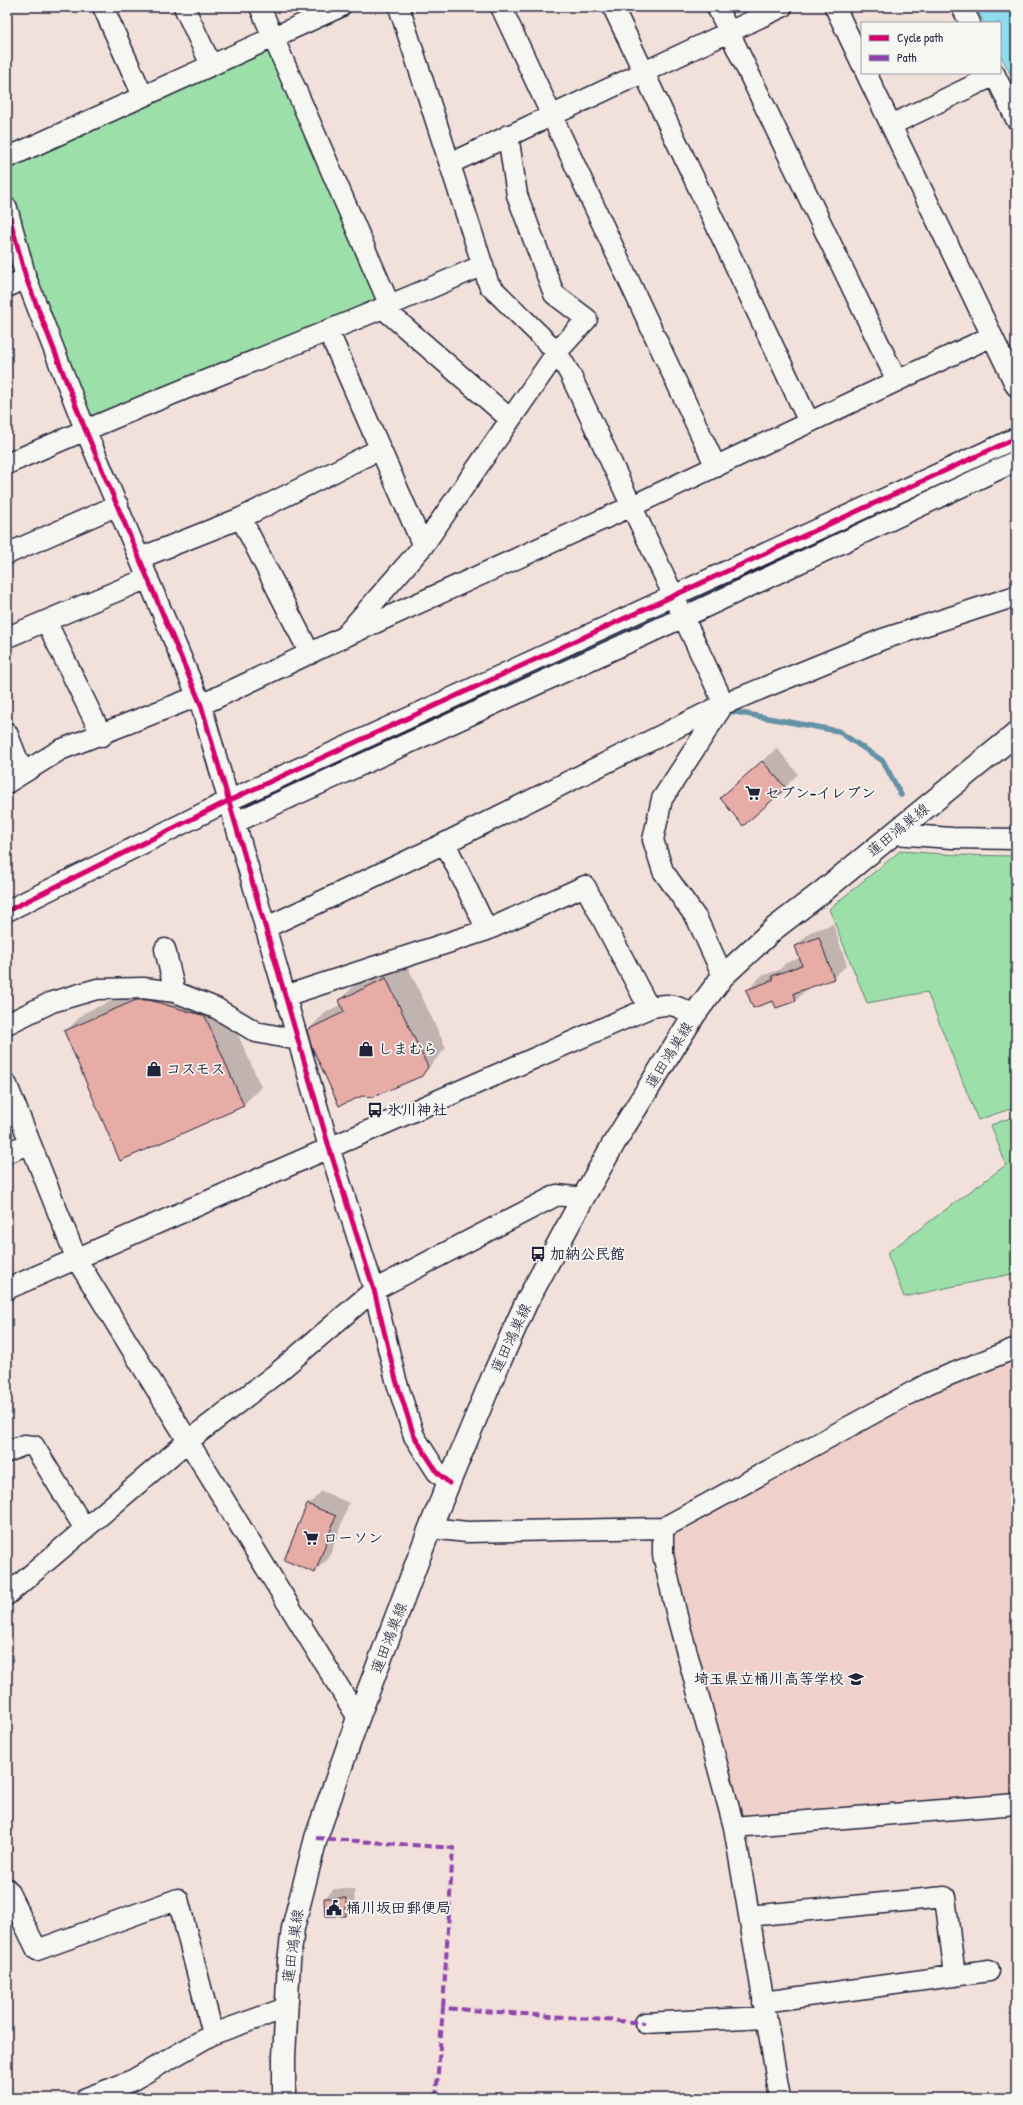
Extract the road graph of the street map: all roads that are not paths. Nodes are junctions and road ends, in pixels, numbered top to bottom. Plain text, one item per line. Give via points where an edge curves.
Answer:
1 (103, 7) edge
2 (184, 7) edge
3 (260, 7) edge
4 (399, 7) edge
5 (501, 7) edge
6 (613, 7) edge
7 (717, 7) edge
8 (782, 7) edge
9 (835, 7) edge
10 (962, 7) edge
11 (329, 9) edge
12 (970, 22) edge
13 (729, 32) junction
14 (273, 37) junction
15 (861, 62) edge
16 (212, 65) junction
17 (644, 72) junction
18 (866, 74) edge
19 (994, 74) edge
20 (143, 96) junction
21 (551, 115) junction
22 (1016, 119) edge
23 (891, 125) junction
24 (508, 135) junction
25 (7, 158) edge
26 (451, 163) junction
27 (7, 208) edge
28 (483, 265) junction
29 (26, 278) junction
30 (7, 287) edge
31 (387, 307) junction
32 (328, 330) junction
33 (992, 336) junction
34 (557, 352) junction
35 (897, 381) junction
36 (1016, 386) edge
37 (510, 419) junction
38 (809, 422) junction
39 (85, 429) junction
40 (1016, 438) edge
41 (380, 449) junction
42 (1016, 461) edge
43 (7, 464) edge
44 (716, 467) junction
45 (118, 505) junction
46 (632, 506) junction
47 (241, 518) junction
48 (423, 546) junction
49 (7, 554) edge
50 (140, 558) junction
51 (148, 578) junction
52 (674, 595) junction
53 (1016, 596) edge
54 (684, 617) junction
55 (46, 621) junction
56 (10, 636) dead end
57 (344, 637) junction
58 (310, 654) junction
59 (200, 701) junction
60 (724, 704) junction
61 (7, 733) edge
62 (1016, 734) edge
63 (102, 736) junction
64 (15, 778) edge
65 (228, 801) junction
66 (234, 823) junction
67 (894, 834) junction
68 (1016, 839) edge
69 (445, 842) junction
70 (7, 911) edge
71 (265, 928) junction
72 (487, 930) junction
73 (165, 950) dead end
74 (723, 976) junction
75 (175, 992) junction
76 (285, 996) junction
77 (649, 1008) junction
78 (694, 1015) junction
79 (7, 1024) edge
80 (298, 1040) junction
81 (7, 1085) edge
82 (30, 1143) junction
83 (329, 1147) junction
84 (7, 1153) edge
85 (583, 1198) junction
86 (77, 1260) junction
87 (7, 1289) edge
88 (374, 1290) junction
89 (1016, 1348) edge
90 (188, 1441) junction
91 (7, 1452) edge
92 (449, 1483) junction
93 (430, 1528) junction
94 (663, 1528) junction
95 (85, 1529) junction
96 (7, 1595) edge
97 (358, 1718) junction
98 (1016, 1804) edge
99 (734, 1827) junction
100 (7, 1889) edge
101 (749, 1916) junction
102 (989, 1971) dead end
103 (955, 1976) junction
104 (286, 2008) junction
105 (765, 2009) junction
106 (646, 2024) dead end
107 (213, 2034) junction
108 (86, 2098) edge
109 (284, 2098) edge
110 (780, 2098) edge

1 - 20 street
2 - 16 street
3 - 14 street
4 - 26 street
5 - 21 street
6 - 17 street
7 - 13 street
8 - 13 street
9 - 15 street
10 - 12 street
11 - 14 street
13 - 17 street
13 - 35 street
14 - 16 street
14 - 31 street
16 - 20 street
17 - 21 street
17 - 38 street
18 - 23 street
19 - 22 street
19 - 23 street
20 - 25 street
21 - 24 street
21 - 44 street
23 - 33 street
24 - 26 street
24 - 34 street via 517,195 554,294 587,319
26 - 28 street
27 - 29 street
28 - 31 street
28 - 34 street via 489,285
29 - 30 street
29 - 39 street
31 - 32 street
31 - 37 street
32 - 39 street
32 - 41 street
33 - 35 street
33 - 36 street
34 - 37 street
34 - 46 street via 570,374
35 - 38 street
37 - 48 street
38 - 44 street
39 - 43 street
39 - 45 street
40 - 52 street
41 - 47 street
41 - 48 street
42 - 54 street
44 - 46 street
45 - 49 street
45 - 50 street
46 - 52 street
46 - 57 street
47 - 50 street
47 - 58 street
48 - 57 street
50 - 51 street
51 - 55 street
51 - 59 street
52 - 54 street
52 - 65 street
53 - 60 street via 883,639
54 - 60 street
54 - 66 street
55 - 56 street
55 - 63 street
57 - 58 street
58 - 59 street
59 - 63 street
59 - 65 street
60 - 69 street
60 - 74 street via 662,799 653,840 663,871 696,919
61 - 64 street
62 - 67 main road, 蓮田鴻巣線
63 - 64 street via 60,750
65 - 66 street
65 - 70 street
66 - 71 street
67 - 68 street
67 - 74 main road, 蓮田鴻巣線 via 775,928
69 - 71 street
69 - 72 street
71 - 76 street
72 - 76 street
72 - 77 street via 585,886
73 - 75 street
74 - 78 main road, 蓮田鴻巣線
75 - 79 street via 143,988 97,989 52,1002
75 - 80 street via 216,1008 256,1032
76 - 80 street
77 - 78 street via 663,1004 678,1006
77 - 83 street
78 - 85 main road, 蓮田鴻巣線
80 - 83 street
81 - 82 street
82 - 84 street
82 - 86 street
83 - 86 street
83 - 88 street
85 - 88 street via 557,1195
85 - 92 main road, 蓮田鴻巣線 via 526,1303
86 - 87 street
86 - 90 street
88 - 90 street via 277,1373
88 - 92 street via 396,1380 414,1436 437,1472
89 - 94 street via 929,1383
90 - 95 street
90 - 97 street
91 - 95 street via 24,1445 34,1446
92 - 93 main road, 蓮田鴻巣線
93 - 94 street via 482,1532
93 - 97 main road, 蓮田鴻巣線
94 - 99 street via 663,1555 677,1616
95 - 96 street
97 - 104 main road, 蓮田鴻巣線 via 316,1838 303,1886 293,1928
98 - 99 street
99 - 101 street
100 - 107 street via 37,1950 178,1899
101 - 103 street via 944,1897
101 - 105 street
102 - 103 street
103 - 105 street
104 - 107 street
104 - 109 main road, 蓮田鴻巣線
105 - 106 street
105 - 110 street
107 - 108 street via 130,2081

